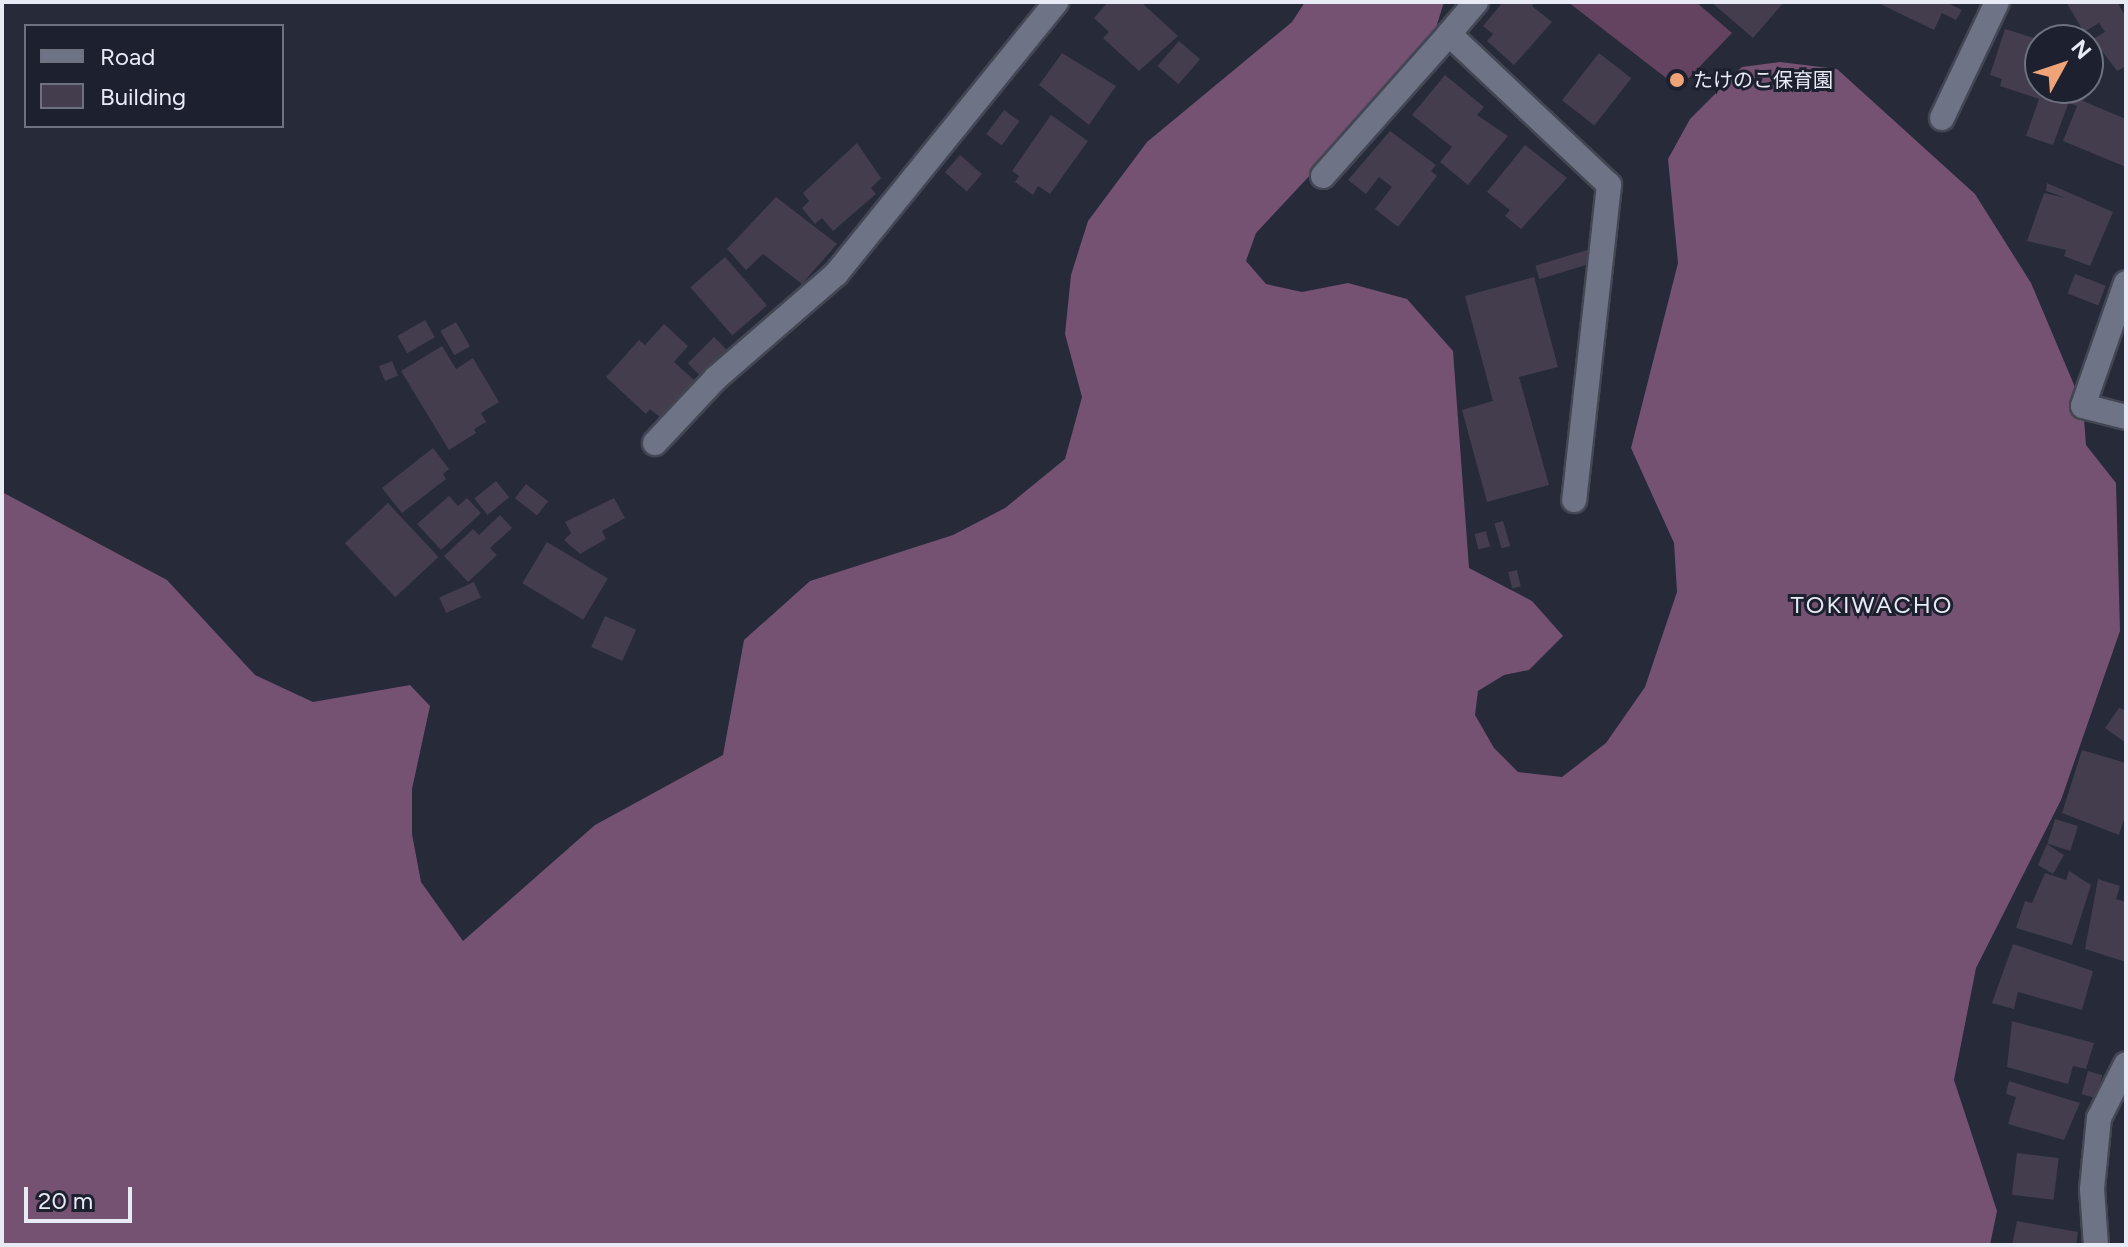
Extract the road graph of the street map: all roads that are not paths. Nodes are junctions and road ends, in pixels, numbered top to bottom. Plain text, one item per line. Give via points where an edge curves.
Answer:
1 (1056, 2) edge
2 (1476, 2) edge
3 (1997, 2) edge
4 (1449, 34) junction
5 (1942, 118) dead end
6 (1323, 176) dead end
7 (2126, 283) edge
8 (2126, 417) edge
9 (655, 443) dead end
10 (1574, 500) dead end
11 (2126, 1064) edge
12 (2096, 1245) edge

1 - 9 street via 836,274 716,378
2 - 4 street
3 - 5 street
4 - 6 street
4 - 10 street via 1609,185
7 - 8 street via 2083,406
11 - 12 street via 2099,1118 2092,1189

